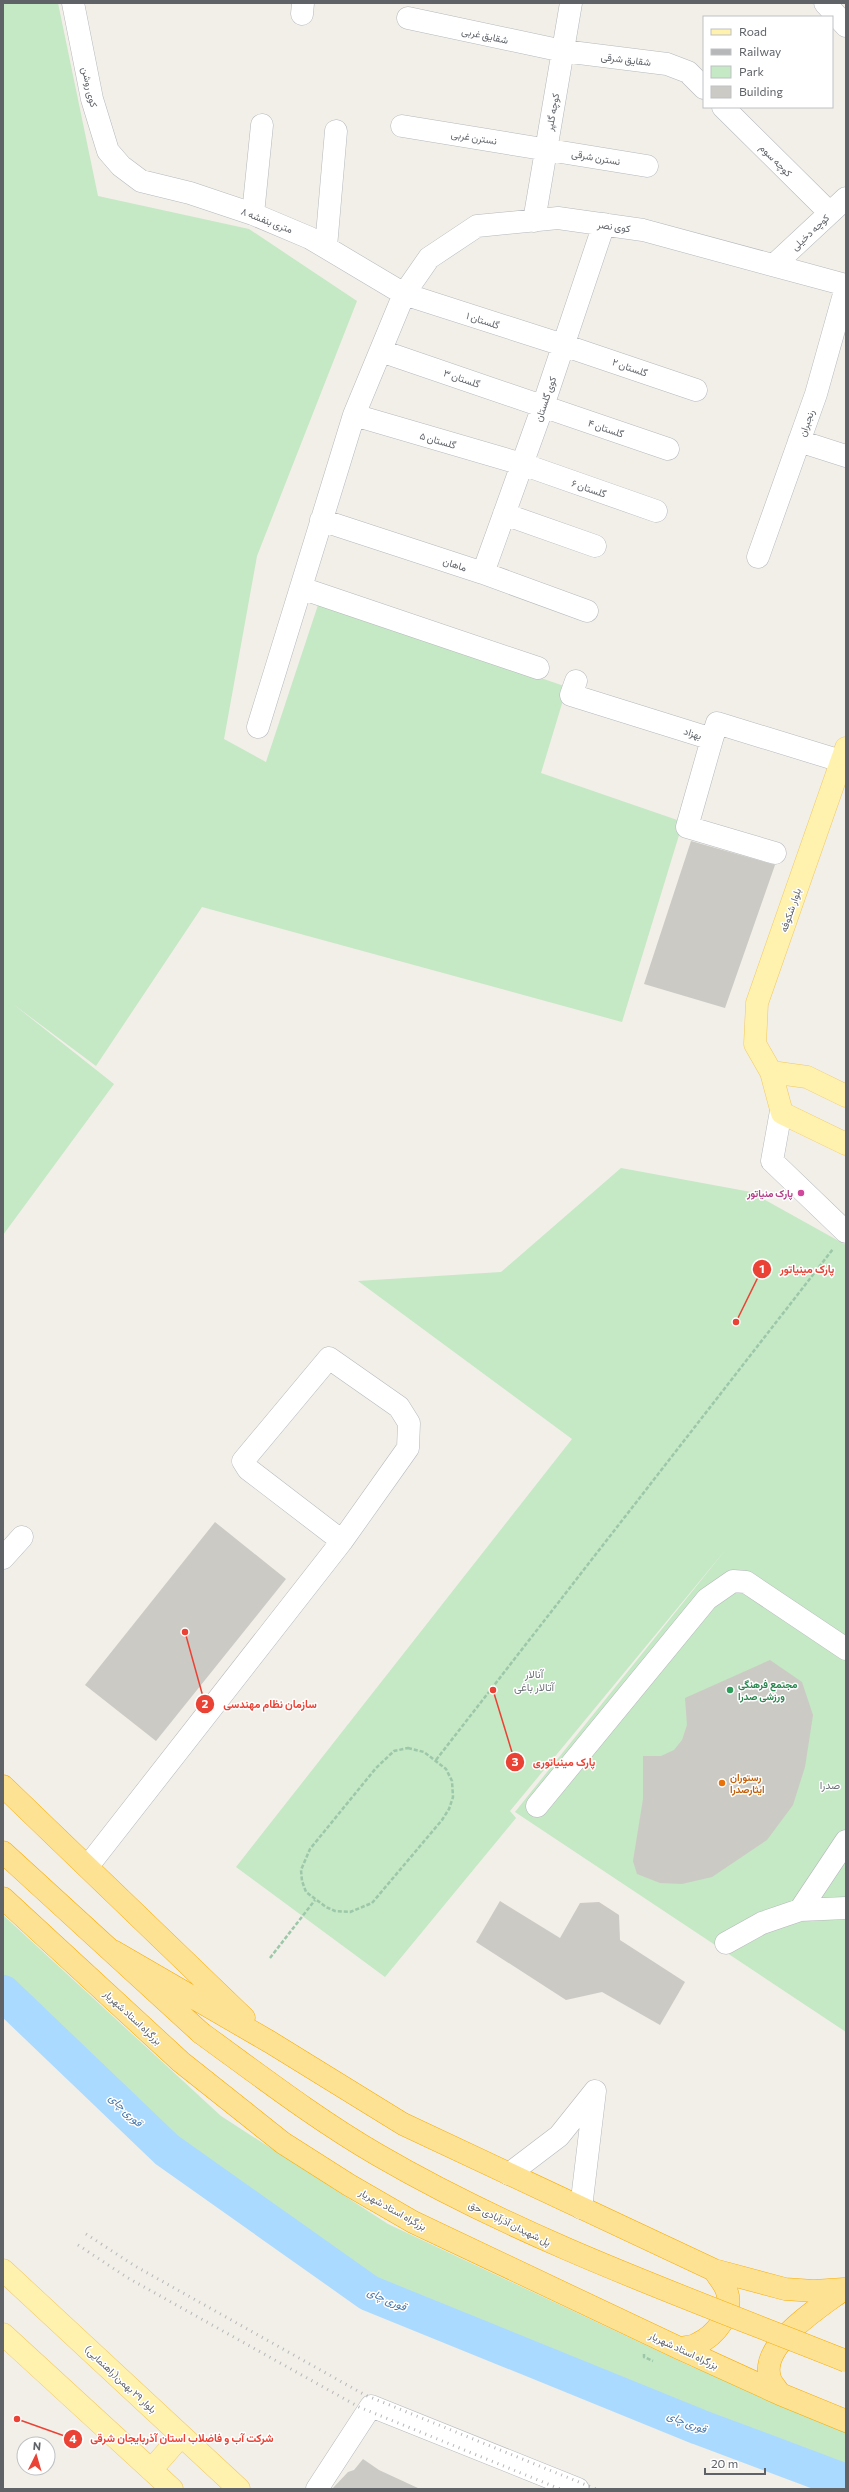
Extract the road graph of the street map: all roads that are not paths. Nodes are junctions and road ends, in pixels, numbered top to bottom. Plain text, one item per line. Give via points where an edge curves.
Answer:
1 (73, 3) edge
2 (571, 3) edge
3 (825, 3) edge
4 (408, 18) dead end
5 (846, 26) edge
6 (563, 51) junction
7 (703, 87) edge
8 (724, 108) edge
9 (262, 125) dead end
10 (402, 126) dead end
11 (336, 131) dead end
12 (546, 148) junction
13 (121, 166) joint
14 (647, 166) dead end
15 (846, 198) edge
16 (830, 213) junction
17 (253, 214) junction
18 (534, 221) junction
19 (604, 224) junction
20 (326, 247) junction
21 (774, 265) junction
22 (846, 286) edge
23 (404, 294) junction
24 (563, 345) junction
25 (381, 351) junction
26 (696, 390) dead end
27 (543, 406) junction
28 (354, 415) junction
29 (799, 441) junction
30 (668, 449) dead end
31 (846, 456) edge
32 (522, 464) junction
33 (656, 511) dead end
34 (504, 514) junction
35 (321, 520) junction
36 (595, 546) dead end
37 (758, 557) dead end
38 (483, 573) junction
39 (301, 588) junction
40 (587, 611) dead end
41 (538, 668) dead end
42 (576, 681) dead end
43 (258, 726) dead end
44 (712, 739) junction
45 (844, 755) edge
46 (775, 854) dead end
47 (770, 1072) junction
48 (846, 1096) edge
49 (781, 1111) junction
50 (846, 1144) edge
51 (841, 1238) edge
52 (22, 1537) dead end
53 (342, 1541) junction
54 (3, 1558) edge
55 (846, 1649) edge
56 (3, 1786) edge
57 (537, 1806) dead end
58 (846, 1841) edge
59 (3, 1852) edge
60 (88, 1866) junction
61 (3, 1898) edge
62 (846, 1908) edge
63 (800, 1910) junction
64 (726, 1944) dead end
65 (114, 1951) junction
66 (270, 2042) junction
67 (509, 2174) junction
68 (581, 2208) junction
69 (3, 2270) edge
70 (714, 2270) junction
71 (845, 2289) edge
72 (4, 2337) edge
73 (679, 2348) junction
74 (846, 2361) edge
75 (780, 2394) junction
76 (846, 2421) edge
77 (181, 2436) junction
78 (151, 2470) junction
79 (172, 2489) edge
80 (239, 2489) edge
81 (317, 2489) edge
82 (578, 2489) edge

1 - 13 street, کوی روشن via 92,99 108,151
2 - 6 street, کوچه گلپر
3 - 5 street
4 - 6 street, شقایق غربی
6 - 7 street, شقایق شرقی via 667,64 688,72
6 - 12 street, کوچه گلپر
8 - 16 street, کوچه سوم
9 - 17 street
10 - 12 street, نسترن غربی
11 - 20 street
12 - 14 street, نسترن شرقی
12 - 18 street, کوچه گلپر
13 - 17 street, ۸ متری بنفشه via 140,181 190,193
15 - 16 street, کوچه دخیلی
16 - 21 street, کوچه دخیلی
17 - 20 street, ۸ متری بنفشه
18 - 19 street, کوی نصر via 558,218
18 - 23 street, کوی نصر via 477,226 429,258
19 - 21 street, کوی نصر via 644,230
19 - 24 street, کوی گلستان
20 - 23 street, ۸ متری بنفشه
21 - 22 street, کوی نصر
22 - 29 street, رنجبران via 816,394
23 - 24 street, گلستان ۱
23 - 25 street, کوی نصر
24 - 26 street, گلستان ۲
24 - 27 street, کوی گلستان
25 - 27 street, گلستان ۳
25 - 28 street, کوی نصر
27 - 30 street, گلستان ۴
27 - 32 street, کوی گلستان
28 - 32 street, گلستان ۵
28 - 35 street, کوی نصر
29 - 31 street
29 - 37 street, رنجبران
32 - 33 street, گلستان ۶
32 - 34 street, کوی گلستان
34 - 36 street
34 - 38 street, کوی گلستان
35 - 38 street, ماهان
35 - 39 street, کوی نصر
38 - 40 street, ماهان
39 - 41 street
39 - 43 street, کوی نصر
42 - 44 street, بهزاد via 571,695
44 - 45 street, بهزاد via 717,723
44 - 46 street via 688,827
45 - 47 main road, بلوار شکوفه via 757,1003 755,1044
47 - 48 main road via 807,1077
47 - 49 main road, بلوار شکوفه
49 - 50 main road
49 - 51 street via 772,1161
52 - 54 street
53 - 53 street via 408,1448 408,1423 398,1407 329,1358 242,1461 248,1469
53 - 60 street
55 - 57 street via 746,1582 733,1581 707,1599
56 - 60 highway
58 - 63 street
59 - 65 highway
60 - 66 highway
61 - 73 highway, بزرگراه استاد شهریار via 181,2062 283,2143 413,2222
62 - 63 street
63 - 64 street via 762,1923
65 - 66 highway
65 - 74 highway, پل شهیدان آذرآبادی حق, bridge via 201,2033 332,2126 384,2158 500,2220 562,2248
66 - 67 highway via 403,2124
67 - 68 highway
67 - 68 street via 559,2136 595,2091
68 - 70 highway
69 - 77 main road, بلوار ٢٩ بهمن(راهنمایی)
70 - 71 highway via 785,2289
70 - 73 highway via 728,2292 727,2309 721,2324 710,2337 696,2345
71 - 75 highway via 811,2314 776,2346 770,2362 769,2377
72 - 78 main road
73 - 75 highway, بزرگراه استاد شهریار
75 - 76 highway, بزرگراه استاد شهریار
77 - 78 main road
77 - 80 main road, بلوار ٢٩ بهمن(راهنمایی)
78 - 79 main road
81 - 82 street via 372,2406

